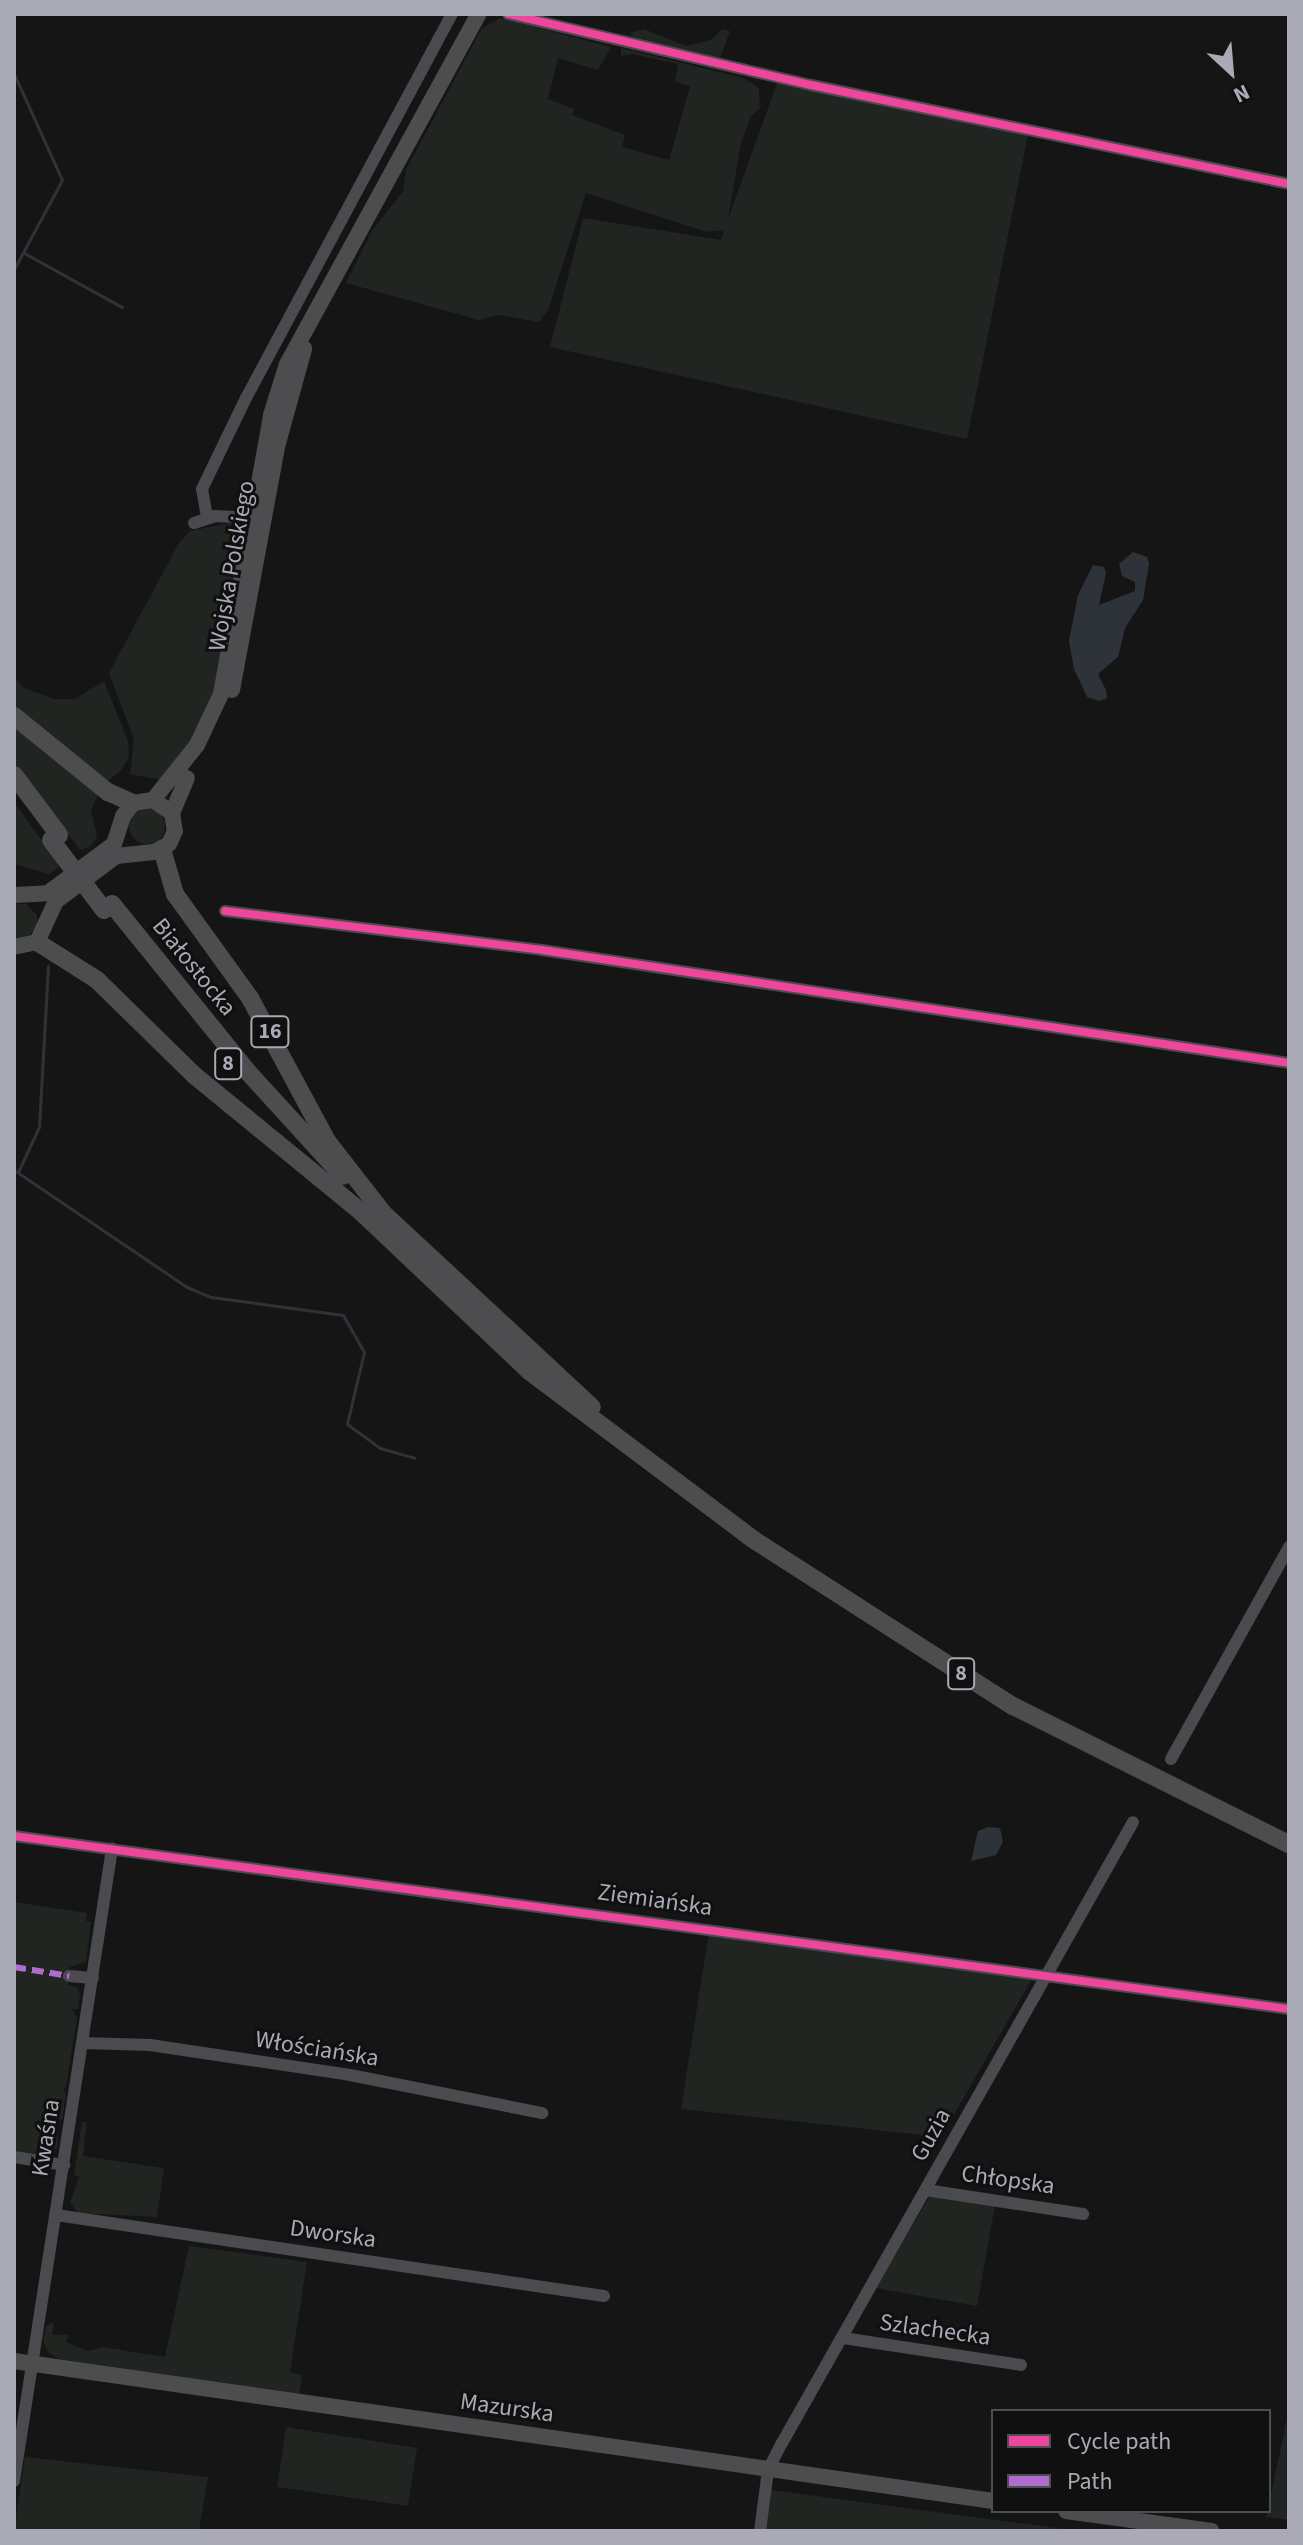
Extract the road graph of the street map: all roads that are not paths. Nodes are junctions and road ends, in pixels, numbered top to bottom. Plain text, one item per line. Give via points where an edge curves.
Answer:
1 (452, 14) edge
2 (479, 14) edge
3 (508, 14) edge
4 (1289, 184) edge
5 (207, 517) junction
6 (257, 519) junction
7 (194, 523) dead end
8 (14, 716) edge
9 (14, 775) edge
10 (14, 791) edge
11 (153, 800) junction
12 (133, 803) junction
13 (172, 813) junction
14 (55, 838) junction
15 (162, 849) junction
16 (112, 852) junction
17 (14, 895) edge
18 (108, 907) junction
19 (225, 911) dead end
20 (37, 942) junction
21 (14, 947) edge
22 (1289, 1063) edge
23 (360, 1211) junction
24 (383, 1213) junction
25 (656, 1465) junction
26 (1289, 1547) edge
27 (1171, 1759) dead end
28 (1133, 1822) dead end
29 (14, 1836) edge
30 (1289, 1844) edge
31 (112, 1849) junction
32 (1046, 1974) junction
33 (69, 1976) dead end
34 (93, 1978) junction
35 (1289, 2009) edge
36 (83, 2043) junction
37 (542, 2113) dead end
38 (14, 2157) edge
39 (64, 2165) junction
40 (926, 2190) junction
41 (1083, 2214) dead end
42 (56, 2215) junction
43 (604, 2296) dead end
44 (843, 2338) junction
45 (14, 2361) edge
46 (34, 2364) junction
47 (1021, 2365) dead end
48 (768, 2470) junction
49 (14, 2481) edge
50 (991, 2501) edge
51 (1081, 2513) edge
52 (760, 2531) edge
53 (1212, 2531) edge

1 - 5 street via 370,158 202,489
2 - 6 main road, Wojska Polskiego via 315,317
3 - 4 street via 811,85
5 - 6 street
5 - 7 street
6 - 11 main road, Wojska Polskiego via 221,694 197,745
6 - 13 main road, Wojska Polskiego via 246,636 229,700 173,800
8 - 12 highway via 108,792
9 - 14 highway, Białostocka / 8
10 - 14 highway, Białostocka / 8
11 - 12 main road
11 - 13 main road
12 - 16 main road
13 - 15 main road, Wojska Polskiego via 175,831
14 - 18 highway, Białostocka / 8, bridge
15 - 16 main road
15 - 24 highway, 16 via 175,894 250,998 327,1141
16 - 17 main road via 48,893
16 - 20 main road via 56,901
18 - 23 highway, Białostocka / 8 via 242,1081
18 - 24 highway, Białostocka / 8 via 276,1104
19 - 22 street via 542,950
20 - 21 main road
20 - 23 highway via 97,980 194,1075
23 - 25 highway, 8 via 529,1371
24 - 25 highway, 8
25 - 30 highway, 8 via 837,1596 1013,1706
26 - 27 street
28 - 32 street, Guzia
29 - 31 street, Ziemiańska
31 - 32 street, Ziemiańska
31 - 34 street, Kwaśna
32 - 35 street, Ziemiańska
32 - 40 street, Guzia
33 - 34 street
34 - 36 street, Kwaśna
36 - 37 street, Włościańska via 150,2045 350,2075
36 - 39 street, Kwaśna
38 - 39 street
39 - 42 street, Kwaśna
40 - 41 street, Chłopska
40 - 44 street, Guzia
42 - 43 street, Dworska
42 - 46 street, Kwaśna
44 - 47 street, Szlachecka
44 - 48 street, Guzia
45 - 46 main road, Mazurska
46 - 48 main road, Mazurska
46 - 49 street, Kwaśna
48 - 50 main road, Mazurska
48 - 52 street
51 - 53 main road

